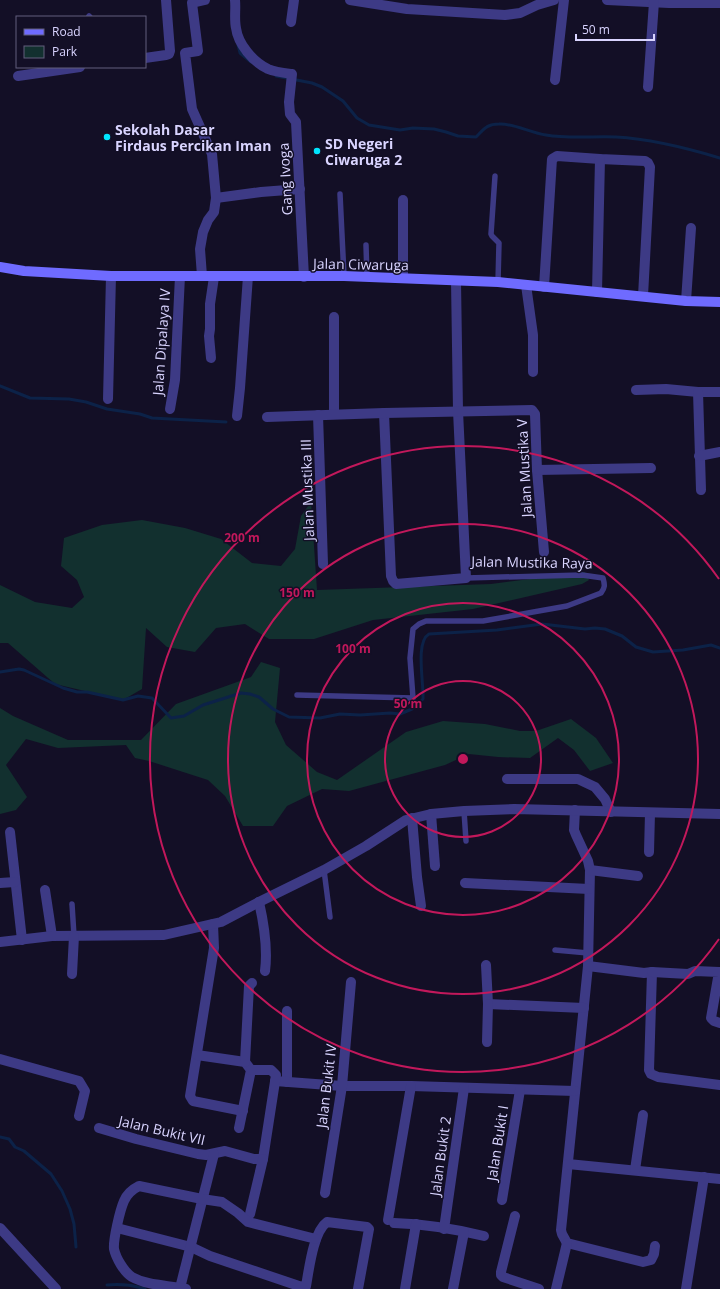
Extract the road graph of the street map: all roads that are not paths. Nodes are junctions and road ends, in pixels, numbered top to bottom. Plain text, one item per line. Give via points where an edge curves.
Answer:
1 (166, 0) edge
2 (205, 0) edge
3 (235, 0) edge
4 (294, 0) edge
5 (350, 0) edge
6 (554, 0) edge
7 (564, 0) edge
8 (607, 0) edge
9 (654, 2) junction
10 (720, 3) edge
11 (291, 22) dead end
12 (146, 58) edge
13 (73, 68) edge
14 (18, 76) dead end
15 (555, 80) dead end
16 (648, 87) dead end
17 (600, 159) junction
18 (495, 176) dead end
19 (300, 189) junction
20 (340, 194) dead end
21 (216, 198) junction
22 (403, 200) dead end
23 (691, 228) dead end
24 (366, 245) dead end
25 (0, 268) edge
26 (111, 276) junction
27 (180, 276) junction
28 (202, 276) junction
29 (248, 276) junction
30 (304, 276) junction
31 (344, 276) junction
32 (214, 277) junction
33 (367, 277) junction
34 (403, 278) junction
35 (456, 281) junction
36 (498, 282) junction
37 (526, 285) junction
38 (544, 287) junction
39 (597, 292) junction
40 (643, 296) junction
41 (686, 300) junction
42 (720, 302) edge
43 (334, 317) dead end
44 (211, 358) dead end
45 (533, 372) dead end
46 (636, 390) dead end
47 (698, 392) junction
48 (720, 392) edge
49 (108, 399) dead end
50 (170, 409) dead end
51 (458, 411) junction
52 (384, 413) junction
53 (318, 414) junction
54 (334, 414) junction
55 (237, 416) dead end
56 (267, 417) dead end
57 (720, 452) edge
58 (699, 456) junction
59 (651, 468) dead end
60 (537, 470) junction
61 (701, 490) dead end
62 (544, 552) dead end
63 (323, 564) dead end
64 (466, 578) junction
65 (297, 696) dead end
66 (507, 779) dead end
67 (575, 810) junction
68 (464, 811) junction
69 (611, 812) junction
70 (650, 813) junction
71 (431, 814) junction
72 (720, 814) edge
73 (412, 818) junction
74 (10, 832) dead end
75 (466, 841) dead end
76 (648, 852) dead end
77 (435, 866) dead end
78 (324, 870) junction
79 (590, 870) junction
80 (638, 876) dead end
81 (15, 882) junction
82 (0, 883) edge
83 (465, 883) dead end
84 (589, 889) junction
85 (45, 890) dead end
86 (259, 902) junction
87 (72, 904) dead end
88 (421, 906) dead end
89 (330, 918) dead end
90 (213, 924) junction
91 (52, 936) junction
92 (74, 936) junction
93 (22, 940) junction
94 (0, 942) edge
95 (555, 950) dead end
96 (588, 953) junction
97 (486, 965) dead end
98 (588, 966) junction
99 (265, 971) dead end
100 (652, 972) junction
101 (72, 974) dead end
102 (351, 982) dead end
103 (252, 983) dead end
104 (488, 1004) junction
105 (584, 1008) junction
106 (287, 1011) dead end
107 (720, 1023) edge
108 (486, 1042) dead end
109 (197, 1055) junction
110 (0, 1059) edge
111 (248, 1066) junction
112 (275, 1081) junction
113 (287, 1082) junction
114 (720, 1085) edge
115 (342, 1086) junction
116 (411, 1086) junction
117 (464, 1088) junction
118 (520, 1090) junction
119 (575, 1091) junction
120 (243, 1111) junction
121 (642, 1115) dead end
122 (79, 1116) dead end
123 (99, 1128) dead end
124 (240, 1128) dead end
125 (214, 1154) junction
126 (263, 1158) junction
127 (568, 1164) junction
128 (635, 1170) junction
129 (704, 1177) junction
130 (720, 1179) edge
131 (325, 1193) dead end
132 (202, 1199) junction
133 (502, 1200) dead end
134 (250, 1214) dead end
135 (515, 1216) dead end
136 (416, 1224) junction
137 (0, 1228) edge
138 (117, 1228) junction
139 (444, 1229) junction
140 (464, 1232) junction
141 (484, 1236) dead end
142 (316, 1239) junction
143 (568, 1243) junction
144 (655, 1246) dead end
145 (191, 1247) junction
146 (528, 1287) edge
147 (55, 1288) edge
148 (183, 1288) edge
149 (358, 1289) edge
150 (405, 1289) edge
151 (453, 1289) edge
152 (539, 1289) edge
153 (556, 1289) edge
154 (686, 1289) edge

1 - 12 street via 169,54
2 - 21 street via 192,3 198,51 186,53 192,110 212,154
3 - 19 street, Gang Ivoga via 236,28 241,42 250,55 269,70 292,74 290,114 296,122
4 - 11 street
5 - 6 street via 407,8 505,15 520,13
7 - 15 street
8 - 9 street
9 - 10 street
9 - 16 street
13 - 14 street
17 - 38 street via 557,156 552,159
17 - 39 street
17 - 40 street via 645,161 650,165
18 - 36 lane via 491,234 499,242
19 - 21 street
19 - 30 street, Gang Ivoga
20 - 31 lane
21 - 28 street via 214,212 203,232 200,249
22 - 34 street
23 - 41 street
24 - 33 lane
25 - 26 street, Jalan Ciwaruga
26 - 27 street, Jalan Ciwaruga
26 - 49 street
27 - 28 street, Jalan Ciwaruga
27 - 50 street, Jalan Dipalaya IV via 175,380
28 - 32 street, Jalan Ciwaruga
29 - 30 street, Jalan Ciwaruga
29 - 32 street, Jalan Ciwaruga
29 - 55 street
30 - 31 street, Jalan Ciwaruga
31 - 33 street, Jalan Ciwaruga
32 - 44 street via 210,304
33 - 34 street, Jalan Ciwaruga
34 - 35 street, Jalan Ciwaruga
35 - 36 street, Jalan Ciwaruga
35 - 51 street, Jalan Mustika Raya
36 - 37 street, Jalan Ciwaruga
37 - 38 street, Jalan Ciwaruga
37 - 45 street via 533,335
38 - 39 street, Jalan Ciwaruga
39 - 40 street, Jalan Ciwaruga
40 - 41 street, Jalan Ciwaruga
41 - 42 street, Jalan Ciwaruga
43 - 54 street
46 - 47 street via 671,389
47 - 48 street
47 - 58 street
51 - 52 street
51 - 60 street, Jalan Mustika V via 534,411
51 - 64 street, Jalan Mustika Raya
52 - 54 street
52 - 64 street via 393,581 396,584
53 - 54 street
53 - 56 street
53 - 63 street, Jalan Mustika III
57 - 58 street
58 - 61 street
59 - 60 street
60 - 62 street, Jalan Mustika V
64 - 65 lane, Jalan Mustika Raya via 582,575 603,578 605,585 601,593 567,606 483,621 426,621 419,624 413,629 410,658 413,698
66 - 69 street via 578,779 595,787
67 - 68 street
67 - 69 street
67 - 79 street via 574,830
68 - 71 street
68 - 75 lane
69 - 70 street
70 - 72 street
70 - 76 street
71 - 73 street
71 - 77 street
73 - 78 street
73 - 88 street
74 - 81 street
78 - 86 street
78 - 89 lane
79 - 80 street
79 - 84 street
81 - 82 street
81 - 93 street
83 - 84 street
84 - 96 street
85 - 91 street
86 - 90 street
86 - 99 street via 266,949
87 - 92 lane
90 - 92 street via 164,935
90 - 109 street via 214,948
91 - 92 street
91 - 93 street
92 - 101 street
93 - 94 street
95 - 96 lane
96 - 98 street
97 - 104 street
98 - 100 street
98 - 105 street
100 - 107 street via 720,972 711,1018
100 - 114 street via 649,1070 658,1077
102 - 115 street, Jalan Bukit IV
103 - 111 street via 249,986
104 - 105 street
104 - 108 street
105 - 119 street
106 - 113 street
109 - 111 street
109 - 120 street via 191,1099
110 - 122 street via 79,1081 85,1091
111 - 112 street via 271,1070 276,1075
111 - 120 street
112 - 113 street
112 - 126 street
113 - 115 street
115 - 116 street
115 - 131 street, Jalan Bukit IV
116 - 117 street
116 - 136 street via 391,1222
117 - 118 street
117 - 139 street, Jalan Bukit 2
118 - 119 street
118 - 133 street, Jalan Bukit I
119 - 127 street
120 - 124 street
121 - 128 street
123 - 125 street, Jalan Bukit VII via 198,1154
125 - 126 street, Jalan Bukit VII via 225,1151 254,1159
125 - 132 street
126 - 134 street
127 - 128 street
127 - 143 street via 561,1230
128 - 129 street
129 - 130 street
129 - 154 street
132 - 138 street via 139,1186 132,1190 124,1201
132 - 142 street via 222,1202 248,1222
132 - 145 street
135 - 146 street via 501,1275
136 - 139 street
136 - 150 street
137 - 147 street
138 - 145 street
138 - 148 street via 115,1254 125,1271 132,1277 146,1282
139 - 140 street
140 - 141 street
140 - 151 street
142 - 145 street via 306,1286 302,1287 210,1256
142 - 149 street via 320,1228 327,1222 369,1228
143 - 144 street via 643,1262 651,1260
143 - 153 street
145 - 148 street
146 - 152 street

